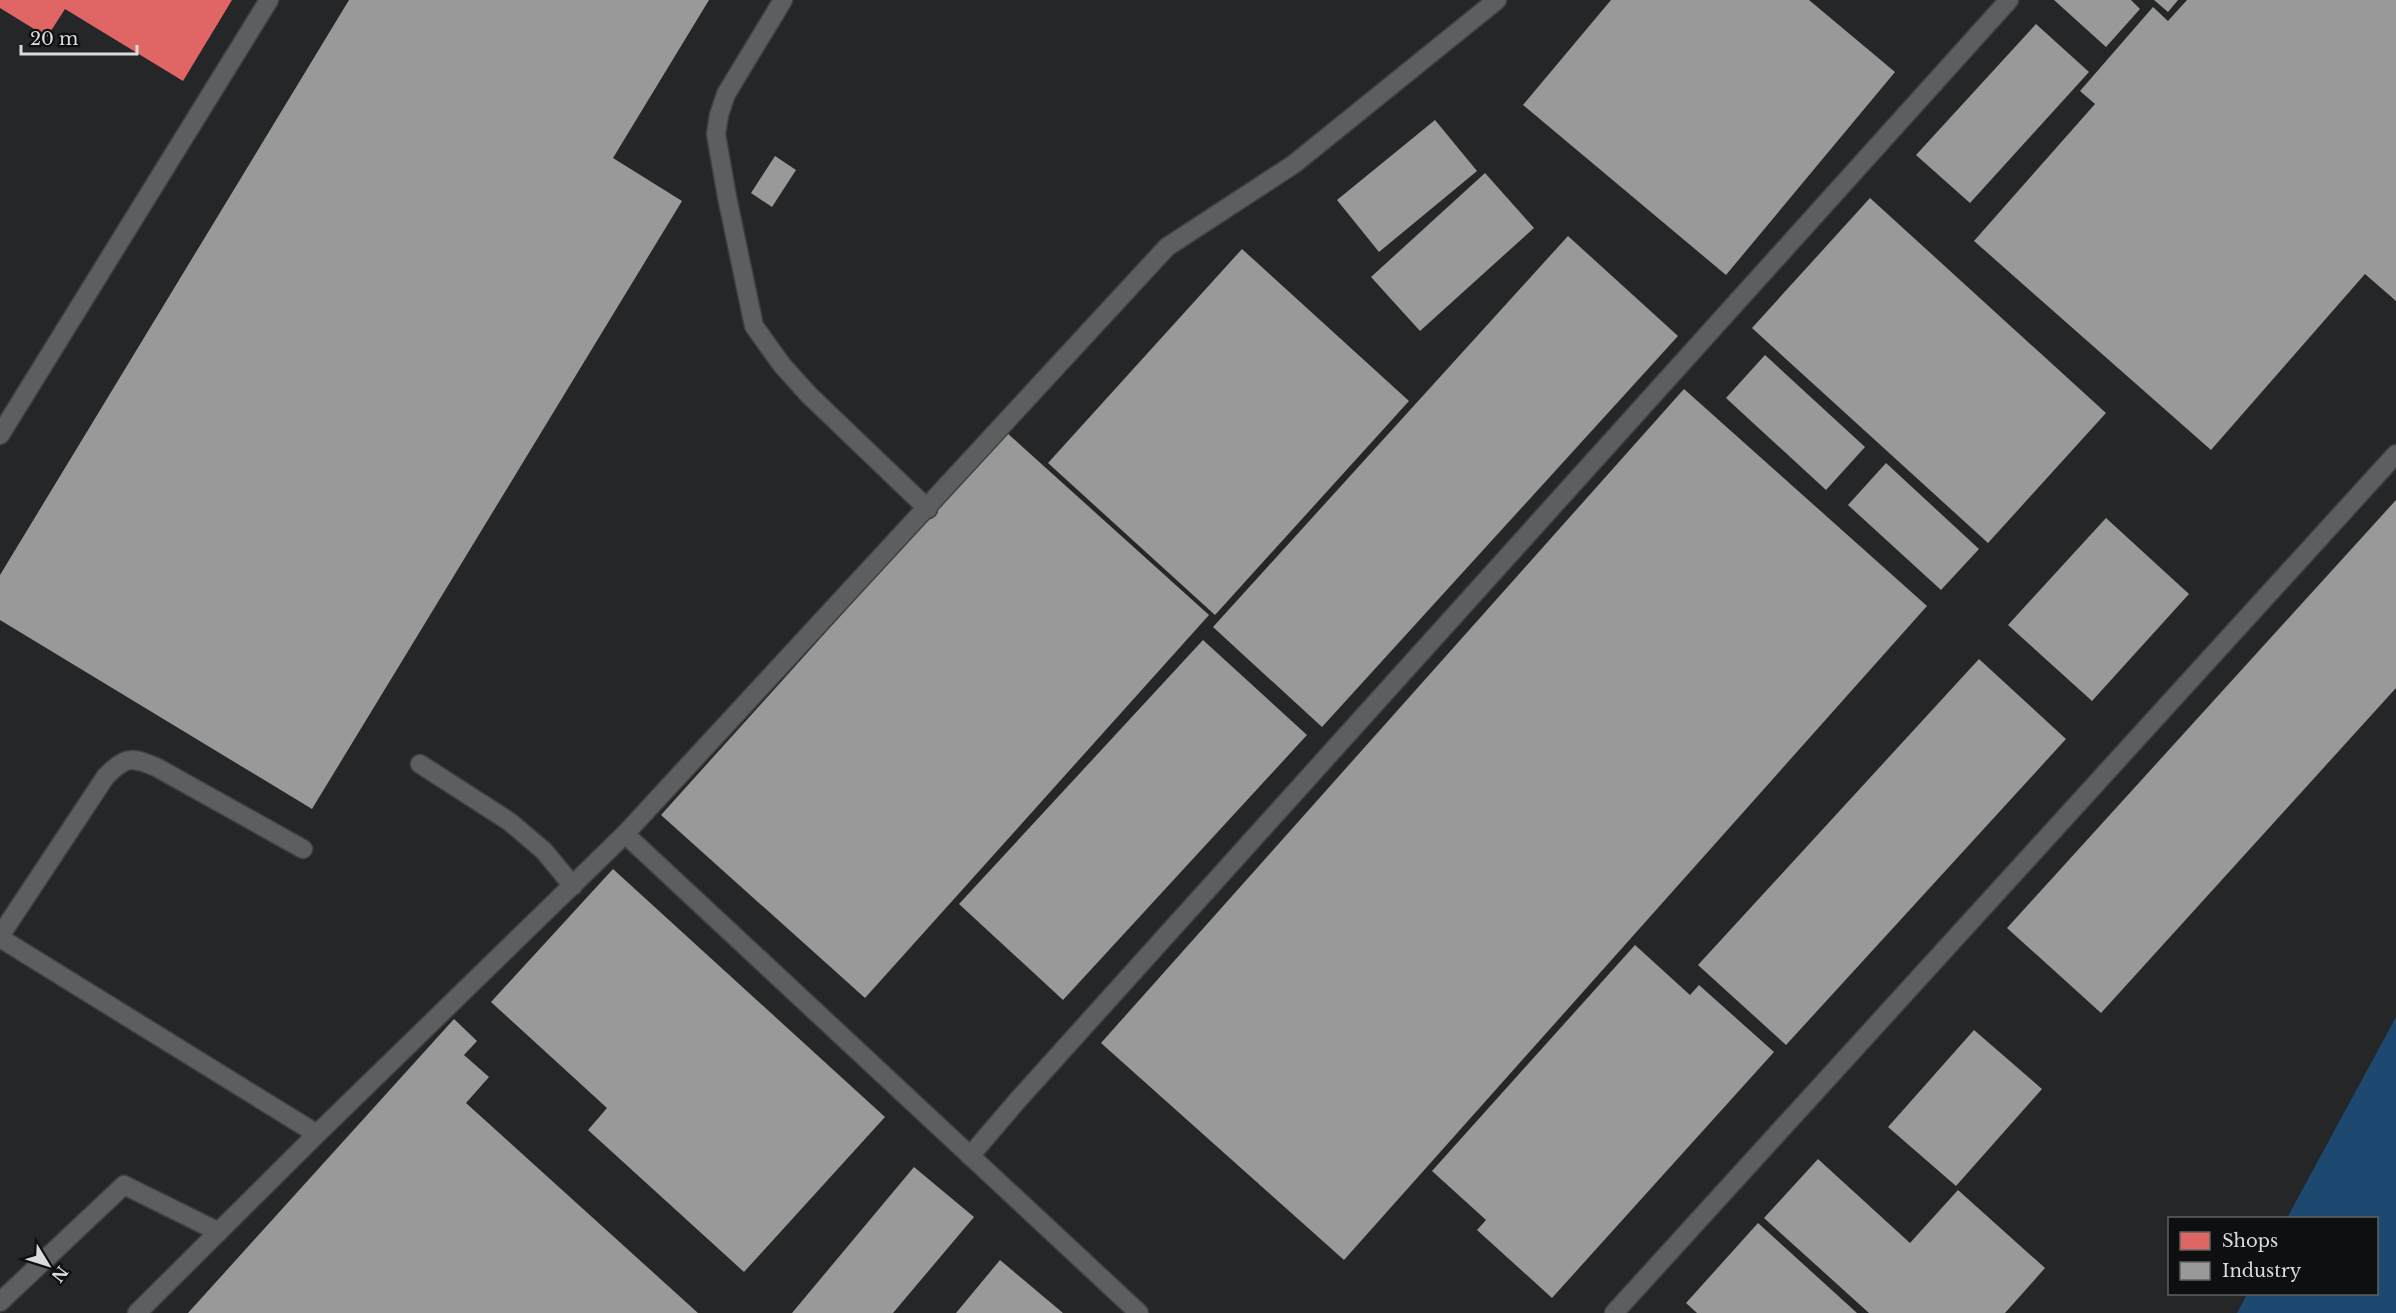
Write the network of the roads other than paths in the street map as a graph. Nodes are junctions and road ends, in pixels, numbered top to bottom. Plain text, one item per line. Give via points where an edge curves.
1 (269, 0) edge
2 (783, 0) edge
3 (1497, 0) edge
4 (2009, 0) edge
5 (0, 435) edge
6 (2396, 454) edge
7 (928, 509) junction
8 (420, 764) dead end
9 (625, 834) junction
10 (303, 849) dead end
11 (573, 886) junction
12 (0, 937) edge
13 (317, 1134) junction
14 (970, 1156) junction
15 (219, 1232) junction
16 (0, 1302) edge
17 (0, 1308) edge
18 (3, 1313) edge
19 (137, 1313) edge
20 (1139, 1313) edge
21 (1614, 1313) edge

1 - 5 lane
2 - 7 lane via 726,94 716,134 754,326 809,395
3 - 7 lane via 1294,164 1167,247
4 - 14 lane
6 - 21 lane
7 - 9 lane
8 - 11 lane via 510,822 544,851
9 - 11 lane
9 - 14 lane
10 - 12 lane via 156,767 137,759 123,760 106,776
11 - 13 lane
12 - 13 lane
13 - 15 lane
14 - 20 lane
15 - 16 lane via 124,1185
15 - 19 lane
17 - 18 lane

